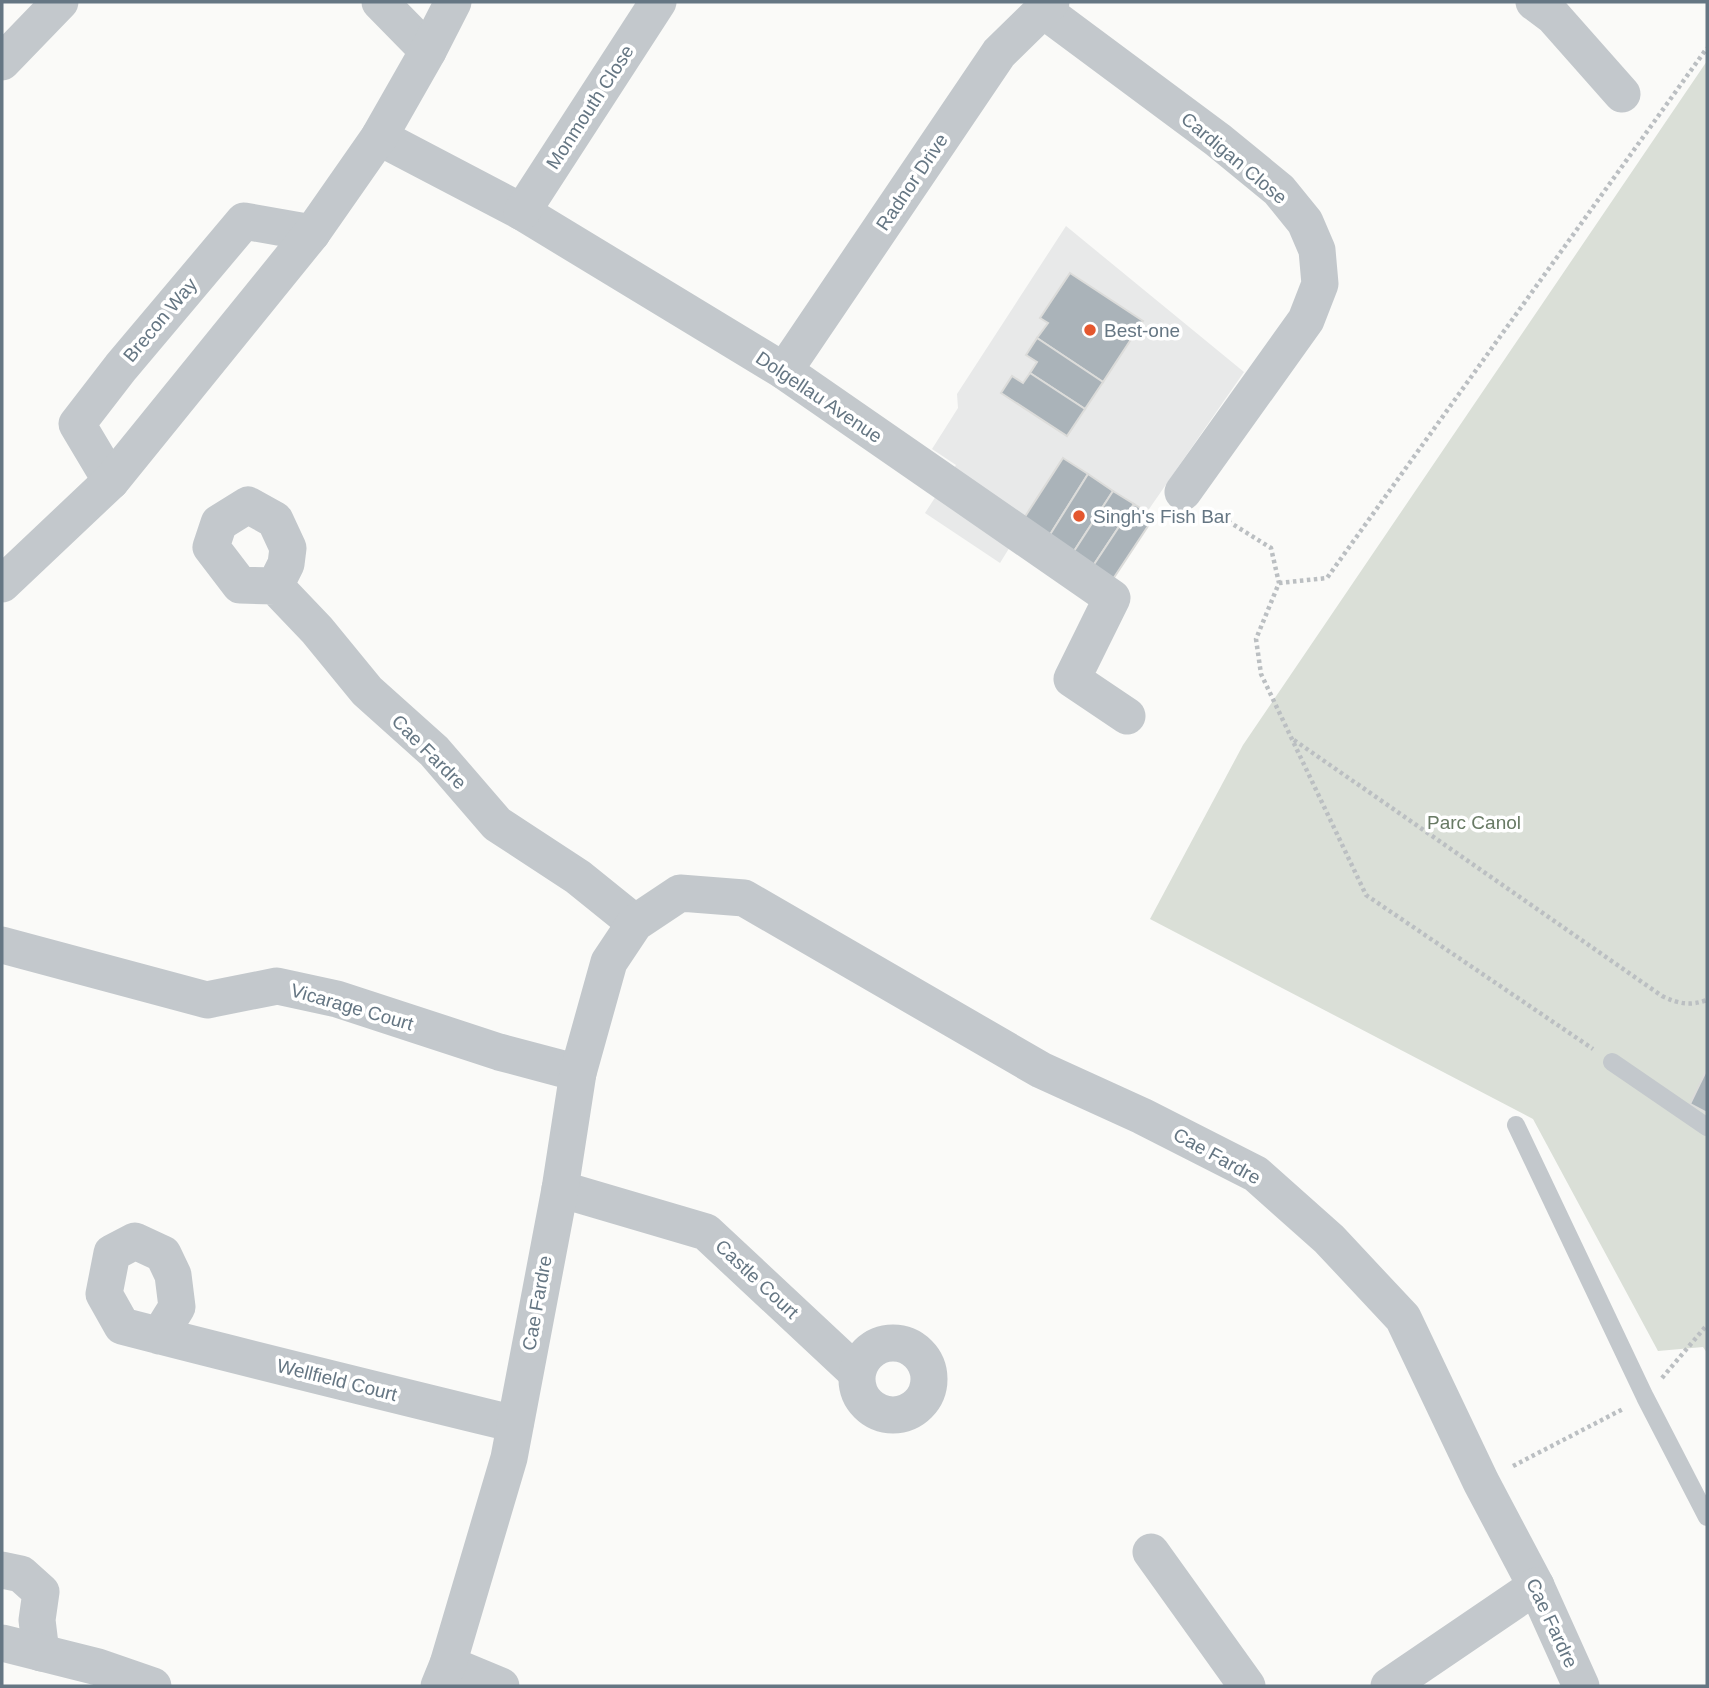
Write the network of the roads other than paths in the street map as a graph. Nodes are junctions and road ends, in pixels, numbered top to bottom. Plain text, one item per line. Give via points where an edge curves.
1 (60, 2) edge
2 (380, 2) edge
3 (453, 2) edge
4 (658, 2) edge
5 (1534, 2) edge
6 (1047, 6) edge
7 (428, 51) junction
8 (2, 62) edge
9 (1622, 94) dead end
10 (379, 137) junction
11 (522, 212) junction
12 (312, 233) junction
13 (785, 372) junction
14 (111, 481) junction
15 (1183, 492) road end
16 (3, 581) edge
17 (275, 586) dead end
18 (1127, 716) dead end
19 (635, 923) junction
20 (2, 945) edge
21 (1612, 1062) road end
22 (578, 1073) junction
23 (1516, 1125) dead end
24 (1707, 1127) edge
25 (560, 1189) junction
26 (159, 1336) dead end
27 (858, 1373) dead end
28 (515, 1424) junction
29 (1707, 1517) edge
30 (1151, 1552) dead end
31 (2, 1570) edge
32 (1536, 1586) junction
33 (2, 1643) edge
34 (41, 1653) junction
35 (444, 1675) edge
36 (153, 1686) edge
37 (500, 1686) edge
38 (1247, 1686) edge
39 (1389, 1686) edge
40 (1581, 1686) edge

1 - 8 street
2 - 7 street
3 - 7 street
4 - 11 street, Monmouth Close
5 - 9 street via 1553,16
6 - 13 street, Radnor Drive via 999,53
6 - 15 street, Cardigan Close via 1279,190 1305,222 1317,250 1320,284 1306,320
7 - 10 street
10 - 11 street, Dolgellau Avenue
10 - 12 street
11 - 13 street, Dolgellau Avenue
12 - 14 street
12 - 14 street, Brecon Way via 244,221 121,368 77,424
13 - 18 street, Dolgellau Avenue via 1112,598 1072,679
14 - 16 street
17 - 19 street, Cae Fardre via 367,691 434,751 497,824 578,877
19 - 22 street, Cae Fardre via 609,962
19 - 32 street, Cae Fardre via 680,893 744,898 1041,1070 1256,1174 1329,1239 1403,1318
20 - 22 street, Vicarage Court via 207,1000 277,986 337,999
21 - 24 lane
22 - 25 street, Cae Fardre
23 - 29 lane
25 - 27 street, Castle Court via 706,1232
25 - 28 street, Cae Fardre
26 - 28 street, Wellfield Court
28 - 35 street, Cae Fardre
30 - 38 street
31 - 34 street via 21,1574 41,1592 37,1620
32 - 39 street
32 - 40 street, Cae Fardre
33 - 34 street
34 - 36 street
35 - 37 street

